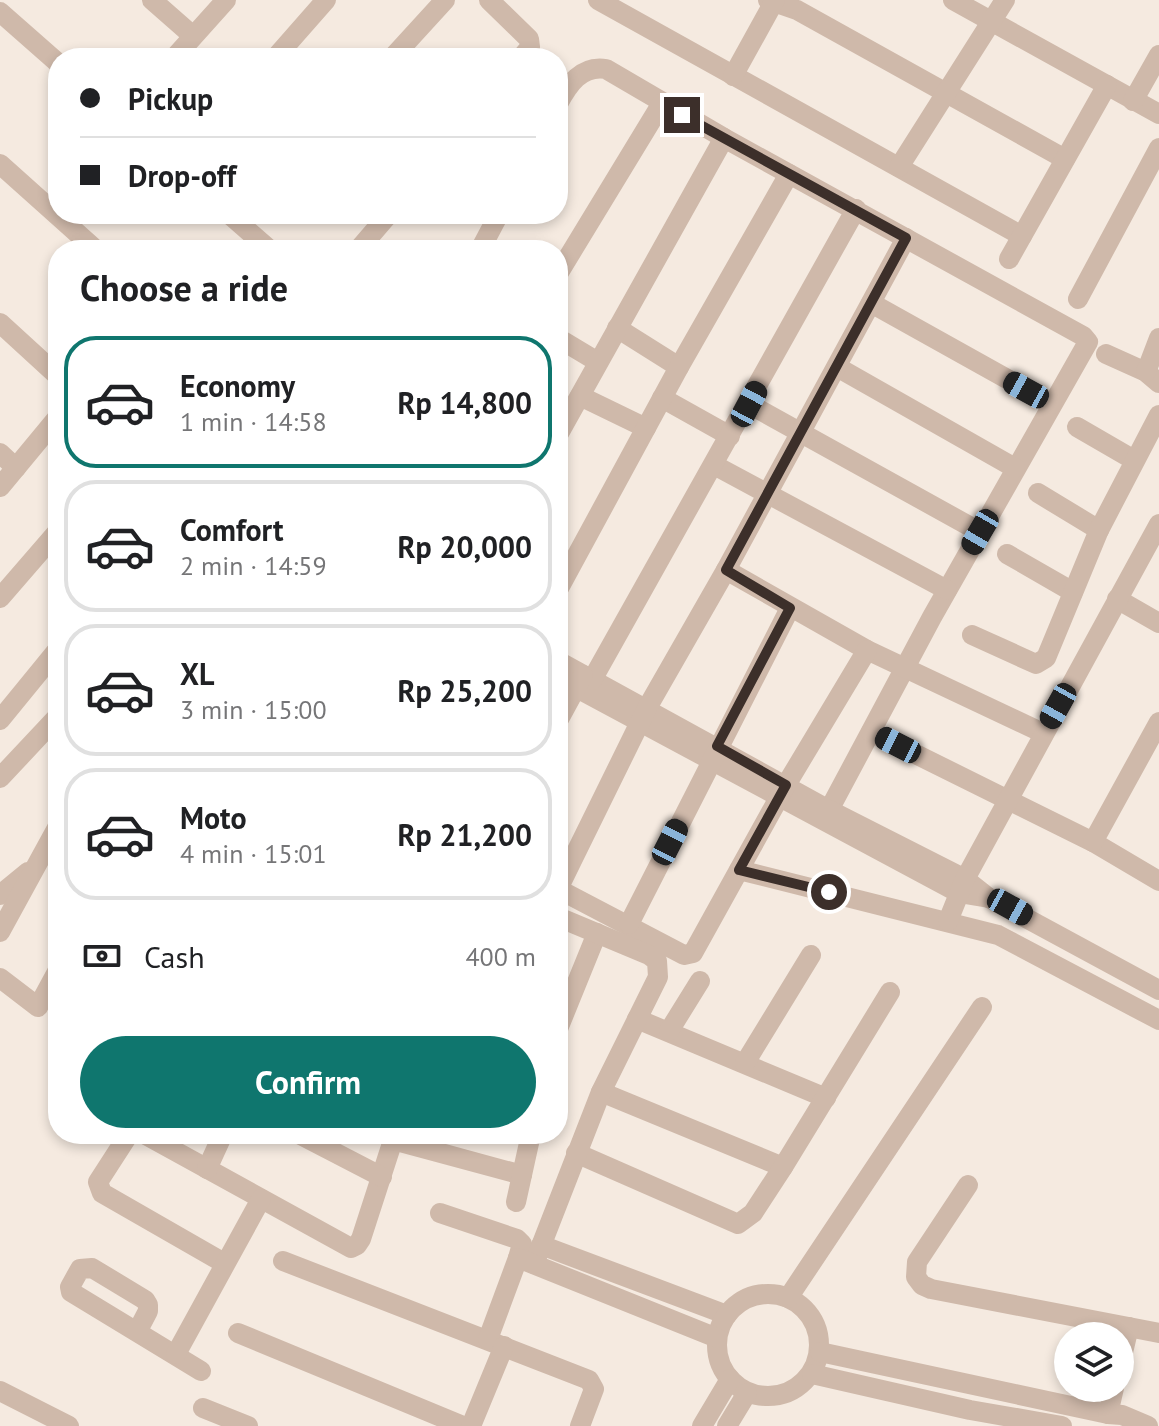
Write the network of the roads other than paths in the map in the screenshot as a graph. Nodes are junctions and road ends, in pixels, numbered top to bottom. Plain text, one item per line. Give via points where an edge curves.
1 (152, 0) edge
2 (226, 0) edge
3 (326, 0) edge
4 (445, 0) edge
5 (489, 0) edge
6 (598, 0) edge
7 (953, 0) edge
8 (1005, 0) edge
9 (772, 1) edge
10 (0, 12) edge
11 (991, 22) junction
12 (193, 36) junction
13 (183, 48) edge
14 (284, 48) edge
15 (401, 48) edge
16 (529, 48) edge
17 (48, 54) edge
18 (1159, 55) edge
19 (733, 76) junction
20 (1107, 85) junction
21 (568, 86) edge
22 (948, 93) junction
23 (1133, 101) junction
24 (662, 103) junction
25 (1159, 114) edge
26 (724, 138) junction
27 (1159, 148) edge
28 (1065, 159) junction
29 (0, 164) edge
30 (899, 167) junction
31 (789, 174) junction
32 (48, 207) edge
33 (856, 209) junction
34 (67, 224) edge
35 (246, 224) edge
36 (380, 224) edge
37 (1022, 236) junction
38 (906, 238) junction
39 (85, 240) edge
40 (261, 240) edge
41 (367, 240) edge
42 (568, 258) edge
43 (1009, 259) dead end
44 (1078, 299) dead end
45 (871, 303) junction
46 (0, 323) edge
47 (617, 328) junction
48 (1159, 338) edge
49 (568, 344) edge
50 (1106, 354) dead end
51 (598, 362) junction
52 (48, 367) edge
53 (679, 367) junction
54 (837, 367) junction
55 (1153, 378) edge
56 (580, 396) junction
57 (662, 398) junction
58 (749, 404) junction
59 (1052, 404) junction
60 (1159, 415) edge
61 (568, 417) edge
62 (1077, 427) dead end
63 (646, 428) junction
64 (48, 429) edge
65 (800, 432) junction
66 (730, 436) junction
67 (0, 453) edge
68 (1134, 460) junction
69 (714, 465) junction
70 (16, 468) junction
71 (1015, 468) junction
72 (0, 487) edge
73 (1038, 493) dead end
74 (766, 495) junction
75 (1159, 524) edge
76 (1099, 530) junction
77 (980, 532) junction
78 (48, 543) edge
79 (1007, 554) dead end
80 (726, 570) junction
81 (568, 572) edge
82 (947, 590) junction
83 (1073, 592) junction
84 (0, 598) edge
85 (1117, 599) junction
86 (790, 608) junction
87 (1159, 623) edge
88 (972, 635) dead end
89 (867, 650) junction
90 (48, 661) edge
91 (904, 668) junction
92 (568, 669) edge
93 (568, 679) edge
94 (584, 681) junction
95 (568, 706) edge
96 (644, 714) junction
97 (0, 720) edge
98 (1159, 722) edge
99 (48, 727) edge
100 (871, 732) junction
101 (1043, 733) junction
102 (714, 753) junction
103 (0, 778) edge
104 (783, 792) junction
105 (1007, 799) junction
106 (829, 810) junction
107 (1093, 842) junction
108 (48, 845) edge
109 (37, 865) junction
110 (568, 869) edge
111 (739, 870) junction
112 (1159, 881) edge
113 (962, 886) junction
114 (568, 894) edge
115 (0, 895) edge
116 (1010, 907) junction
117 (568, 921) edge
118 (948, 921) junction
119 (629, 924) junction
120 (0, 932) edge
121 (597, 933) junction
122 (998, 935) junction
123 (811, 955) dead end
124 (700, 981) dead end
125 (3, 986) edge
126 (48, 988) edge
127 (1159, 990) edge
128 (890, 992) dead end
129 (568, 1004) edge
130 (982, 1007) dead end
131 (637, 1019) junction
132 (1159, 1020) edge
133 (669, 1031) junction
134 (745, 1063) junction
135 (601, 1092) junction
136 (826, 1098) junction
137 (123, 1144) edge
138 (162, 1144) edge
139 (218, 1144) edge
140 (318, 1144) edge
141 (392, 1144) edge
142 (418, 1144) edge
143 (529, 1144) edge
144 (576, 1153) junction
145 (783, 1167) junction
146 (207, 1169) junction
147 (522, 1175) junction
148 (382, 1177) junction
149 (968, 1185) dead end
150 (261, 1199) junction
151 (516, 1202) dead end
152 (440, 1213) dead end
153 (531, 1256) junction
154 (283, 1261) dead end
155 (224, 1263) junction
156 (788, 1298) junction
157 (727, 1315) junction
158 (1103, 1322) edge
159 (1134, 1328) edge
160 (137, 1332) dead end
161 (238, 1333) dead end
162 (1159, 1333) edge
163 (717, 1338) junction
164 (496, 1342) junction
165 (820, 1352) junction
166 (176, 1354) junction
167 (201, 1371) dead end
168 (812, 1374) junction
169 (730, 1379) junction
170 (974, 1387) junction
171 (0, 1391) edge
172 (747, 1393) junction
173 (1111, 1402) edge
174 (203, 1408) dead end
175 (1108, 1414) junction
176 (968, 1418) edge
177 (69, 1426) edge
178 (248, 1426) edge
179 (463, 1426) edge
180 (471, 1426) edge
181 (580, 1426) edge
182 (702, 1426) edge
183 (727, 1426) edge
184 (1062, 1426) edge
185 (1148, 1426) edge

1 - 12 street
2 - 12 street
3 - 14 street
4 - 15 street
5 - 16 street via 529,39
6 - 19 street
7 - 11 street
8 - 11 street
9 - 19 street
9 - 22 street
10 - 17 street
11 - 20 street
11 - 22 street
12 - 13 street
18 - 23 street
19 - 30 street
20 - 23 street
20 - 28 street
21 - 24 street via 595,67 606,69
22 - 28 street
22 - 30 street
23 - 25 street
24 - 26 street
24 - 42 street
26 - 31 street
26 - 47 street
27 - 44 street
28 - 37 street
29 - 32 street
30 - 37 street
31 - 33 street
31 - 53 street
33 - 38 street
33 - 58 street
34 - 39 street
35 - 40 street
36 - 41 street
37 - 43 street
38 - 45 street
38 - 59 street via 1086,338 1088,345
45 - 54 street
45 - 59 street
46 - 52 street
47 - 51 street
47 - 53 street
48 - 55 street
49 - 51 street
50 - 55 street
51 - 56 street
53 - 57 street
54 - 65 street
54 - 71 street
56 - 61 street
56 - 63 street
57 - 63 street
57 - 66 street
58 - 65 street
58 - 66 street
59 - 71 street
60 - 68 street
62 - 68 street
63 - 81 street
64 - 70 street
65 - 74 street
65 - 77 street
66 - 69 street
67 - 70 street
68 - 76 street
69 - 74 street
69 - 94 street
70 - 72 street
71 - 77 street
73 - 76 street
74 - 80 street
74 - 82 street
75 - 85 street
76 - 83 street
77 - 82 street
78 - 84 street
79 - 83 street
80 - 86 street
80 - 96 street
82 - 91 street
83 - 88 street via 1042,663
85 - 87 street
85 - 101 street
86 - 89 street
86 - 102 street
89 - 91 street
89 - 104 street
90 - 97 street
91 - 100 street
91 - 101 street
92 - 94 street
93 - 94 street
94 - 95 street
94 - 96 street
96 - 102 street
96 - 110 street
98 - 107 street
99 - 103 street
100 - 105 street
100 - 106 street
101 - 105 street
102 - 104 street
102 - 119 street
104 - 106 street
104 - 111 street
104 - 113 street
105 - 107 street
105 - 113 street
106 - 113 street
107 - 112 street
108 - 109 street
109 - 115 street
109 - 120 street
111 - 118 street
111 - 119 street via 693,953 684,955
113 - 116 street
113 - 118 street
114 - 119 street
116 - 122 street
116 - 127 street
117 - 121 street
118 - 122 street
121 - 129 street
121 - 131 street via 657,961 658,977
122 - 132 street
123 - 134 street
124 - 133 street
125 - 126 street via 38,1007
128 - 136 street
130 - 156 street
131 - 133 street
131 - 135 street
133 - 134 street
134 - 136 street
135 - 144 street
135 - 145 street
136 - 145 street
137 - 155 street via 98,1182 102,1193
138 - 146 street
139 - 146 street
140 - 148 street
141 - 148 street
142 - 147 street
143 - 147 street
144 - 145 street via 738,1224 753,1213
144 - 153 street
146 - 150 street
147 - 151 street
148 - 150 street via 361,1239 351,1248
149 - 158 street via 917,1262 916,1277 922,1285
150 - 155 street
152 - 153 street via 520,1240
153 - 157 street
153 - 163 street
153 - 164 street
154 - 164 street
155 - 166 street
156 - 157 street via 754,1296
156 - 165 street via 807,1310 818,1330
157 - 163 street
159 - 162 street
160 - 166 street
161 - 179 street
163 - 169 street via 720,1363
164 - 180 street
164 - 181 street via 589,1380 594,1389
165 - 168 street
165 - 170 street
166 - 167 street
168 - 172 street via 796,1389 774,1397
168 - 176 street
169 - 172 street
169 - 182 street
170 - 175 street
170 - 176 street
171 - 177 street
172 - 183 street
173 - 175 street
174 - 178 street
175 - 185 street
176 - 184 street

